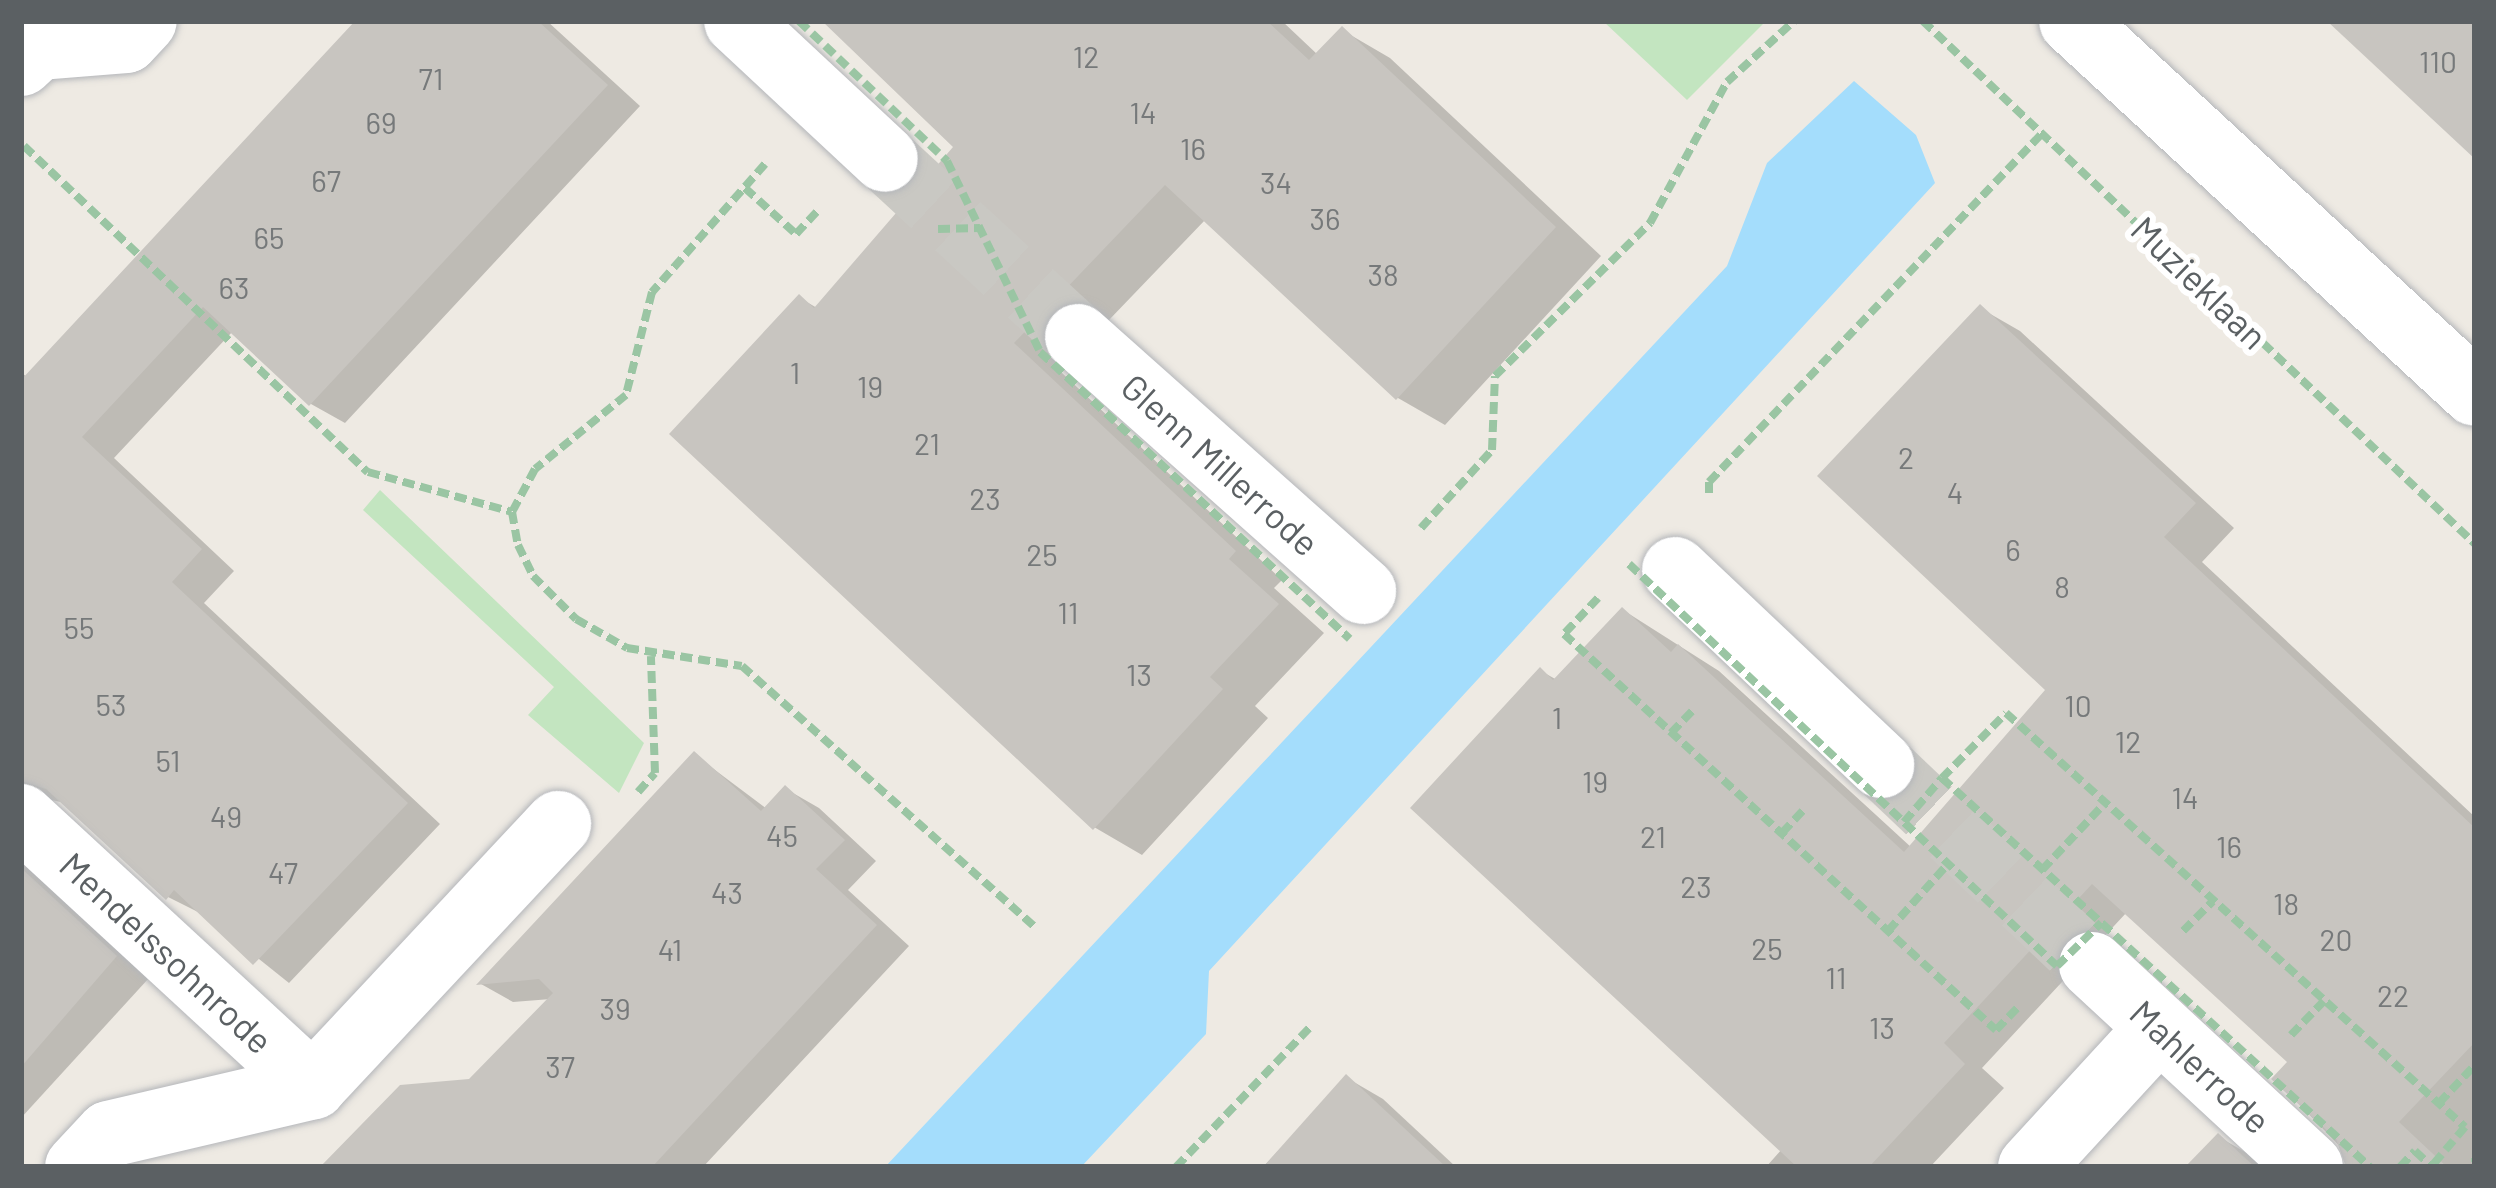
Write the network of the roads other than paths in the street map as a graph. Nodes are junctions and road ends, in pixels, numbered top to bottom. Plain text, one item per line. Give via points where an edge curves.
1 (144, 21) edge
2 (737, 21) edge
3 (2072, 21) edge
4 (21, 64) edge
5 (885, 159) tunnel mouth
6 (1078, 337) tunnel mouth
7 (2475, 393) edge
8 (1691, 586) road end
9 (1357, 615) road end
10 (1909, 788) tunnel mouth
11 (21, 818) edge
12 (558, 824) road end
13 (2074, 958) tunnel mouth
14 (2159, 1028) junction
15 (313, 1086) junction
16 (78, 1167) edge
17 (2030, 1167) edge
18 (2310, 1167) edge

1 - 4 street via 126,40 38,46
2 - 5 street
3 - 7 street
6 - 9 street, Glenn Millerrode
8 - 10 street
11 - 15 street, Mendelssohnrode
12 - 15 street
13 - 14 street, Mahlerrode
14 - 17 street
14 - 18 street, Mahlerrode
15 - 16 street, Mendelssohnrode via 109,1135

